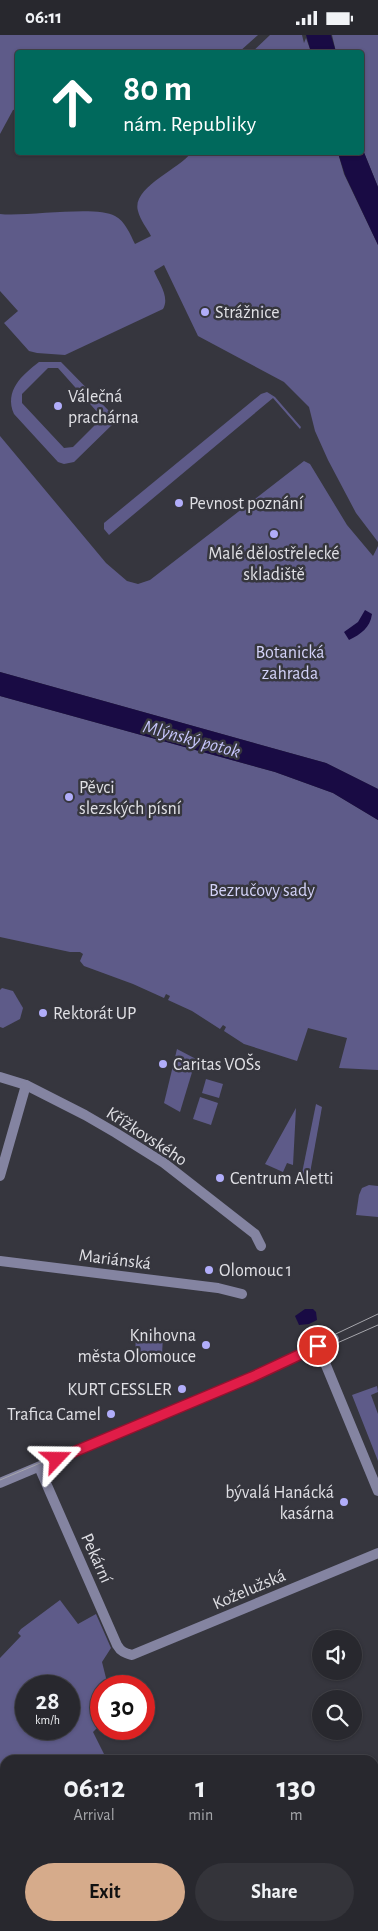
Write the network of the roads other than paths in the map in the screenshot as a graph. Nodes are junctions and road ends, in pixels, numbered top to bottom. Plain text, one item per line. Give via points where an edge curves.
1 (0, 1077) edge
2 (26, 1085) junction
3 (0, 1177) edge
4 (261, 1246) dead end
5 (0, 1261) edge
6 (242, 1294) dead end
7 (334, 1339) dead end
8 (318, 1346) junction
9 (39, 1467) junction
10 (0, 1483) edge
11 (378, 1491) edge
12 (378, 1553) edge
13 (132, 1655) joint

1 - 2 street, Křížkovského
2 - 3 street
2 - 4 street, Křížkovského via 85,1115 164,1163 255,1234
5 - 6 street, Mariánská
7 - 8 street
8 - 9 street
8 - 11 street
9 - 10 street
9 - 13 street, Pekární via 117,1645 124,1653
12 - 13 street, Koželužská

